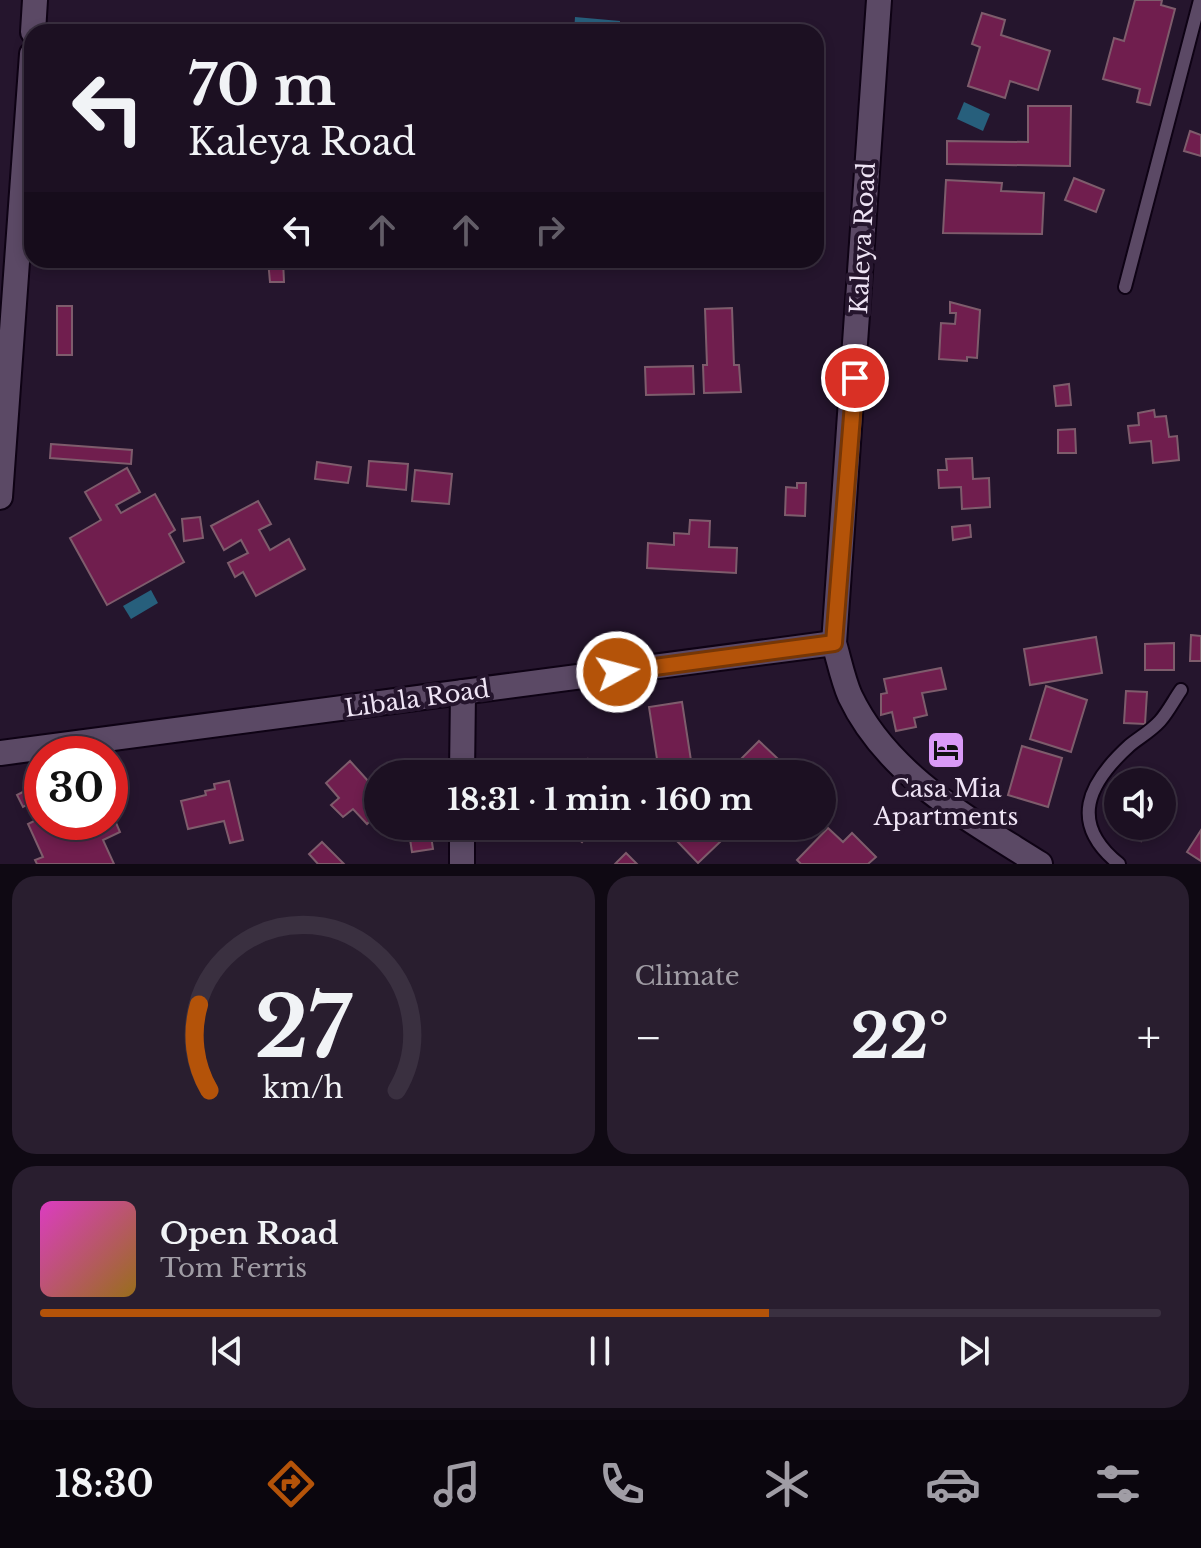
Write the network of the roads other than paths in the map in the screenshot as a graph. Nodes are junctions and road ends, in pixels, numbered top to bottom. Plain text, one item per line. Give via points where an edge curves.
1 (35, 0) edge
2 (879, 0) edge
3 (1200, 0) edge
4 (34, 24) edge
5 (24, 165) edge
6 (1125, 287) dead end
7 (0, 497) edge
8 (834, 643) junction
9 (1181, 690) dead end
10 (463, 692) junction
11 (0, 753) edge
12 (462, 760) edge
13 (462, 840) edge
14 (462, 864) edge
15 (1040, 864) edge
16 (1119, 864) edge

1 - 4 street
2 - 8 street, Kaleya Road
3 - 6 lane
5 - 7 street
8 - 10 street, Libala Road
8 - 15 street, Kaleya Road via 850,696 880,744 939,798
9 - 16 lane via 1160,722 1099,777 1089,801 1089,825 1098,846
10 - 11 street, Libala Road
10 - 12 street
13 - 14 street

